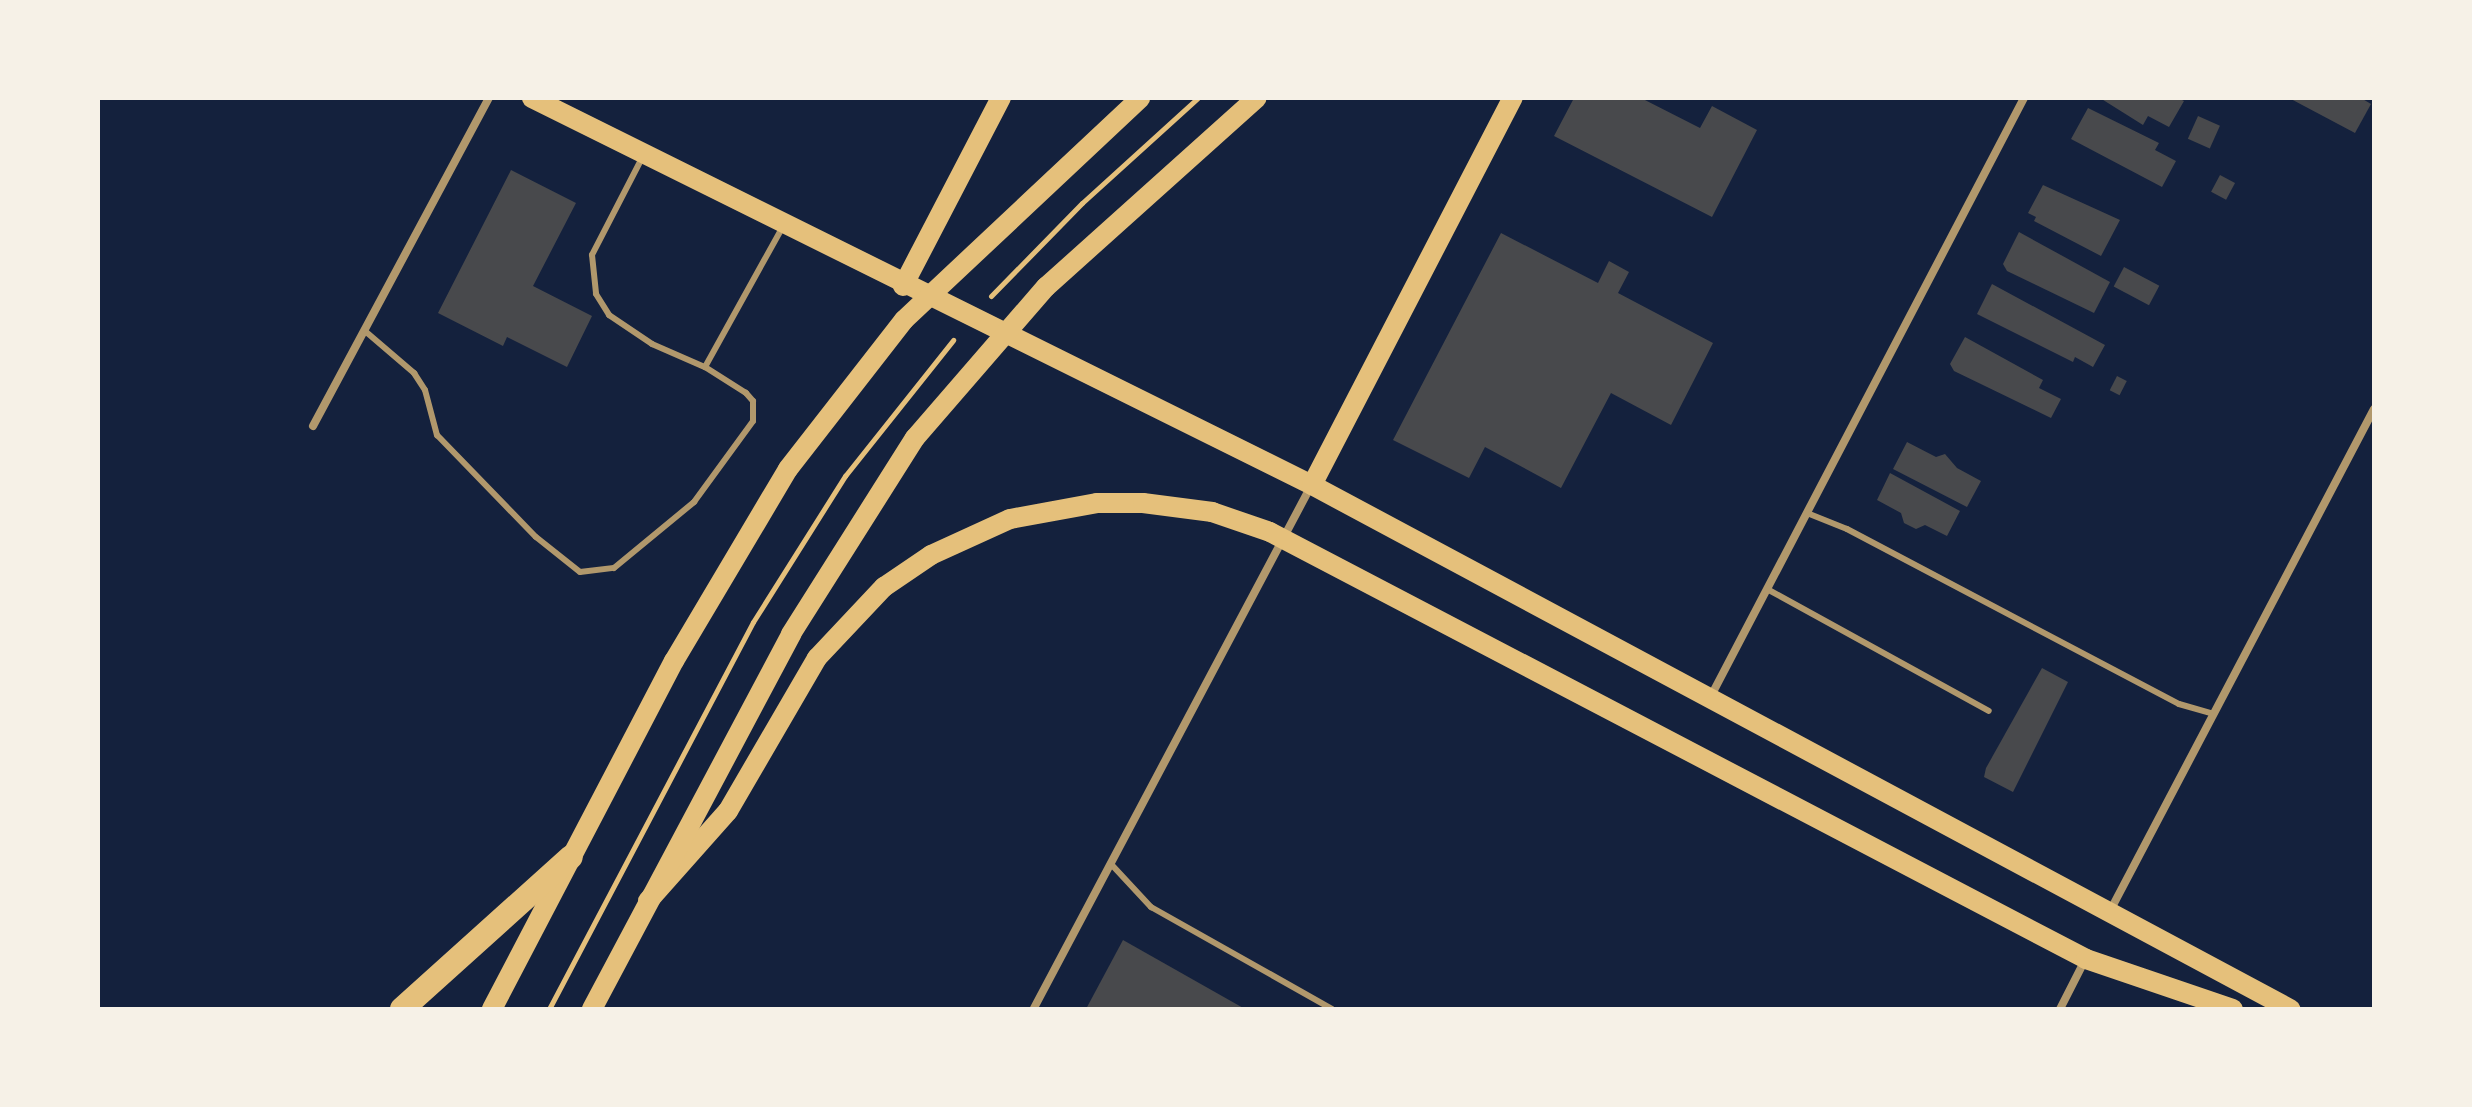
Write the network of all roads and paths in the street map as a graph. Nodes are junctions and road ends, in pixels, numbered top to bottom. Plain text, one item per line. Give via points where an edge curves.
1 (489, 98) edge
2 (532, 98) edge
3 (1001, 98) edge
4 (1198, 98) edge
5 (1257, 98) edge
6 (1513, 98) edge
7 (2024, 98) edge
8 (1137, 101) edge
9 (1157, 135) dead end
10 (644, 155) junction
11 (783, 225) junction
12 (903, 286) junction
13 (365, 331) junction
14 (705, 367) junction
15 (2374, 409) edge
16 (313, 426) dead end
17 (1312, 485) junction
18 (1807, 513) junction
19 (1767, 589) junction
20 (1711, 697) junction
21 (1989, 711) dead end
22 (2213, 714) junction
23 (571, 857) junction
24 (1111, 864) junction
25 (648, 901) junction
26 (2110, 912) junction
27 (2086, 959) junction
28 (1034, 1008) edge
29 (402, 1009) edge
30 (492, 1009) edge
31 (592, 1009) edge
32 (1332, 1009) edge
33 (2060, 1009) edge
34 (2233, 1009) edge
35 (2290, 1009) edge

1 - 13 street
2 - 10 main road
3 - 12 main road
4 - 9 path
5 - 25 main road via 1046,287 915,438 791,634
6 - 17 main road
7 - 18 street
8 - 23 main road via 904,320 796,458 674,661
10 - 11 main road
10 - 14 lane via 592,255 596,294 609,315 641,337
11 - 12 main road
11 - 14 lane
12 - 17 main road
13 - 14 lane via 414,373 425,390 437,435 536,537 580,572 614,568 694,502 753,421 753,401 746,393
13 - 16 street
15 - 22 street
17 - 20 main road
17 - 24 street
18 - 19 street
18 - 22 lane via 1847,529 2179,704
19 - 20 street
19 - 21 lane
20 - 26 main road
22 - 26 street
23 - 29 highway
23 - 30 main road
24 - 28 street
24 - 32 lane via 1151,907
25 - 27 main road via 728,811 801,683 848,620 884,587 976,531 1038,511 1097,503 1181,506 1270,532
25 - 31 main road
26 - 35 main road
27 - 33 street
27 - 34 main road

